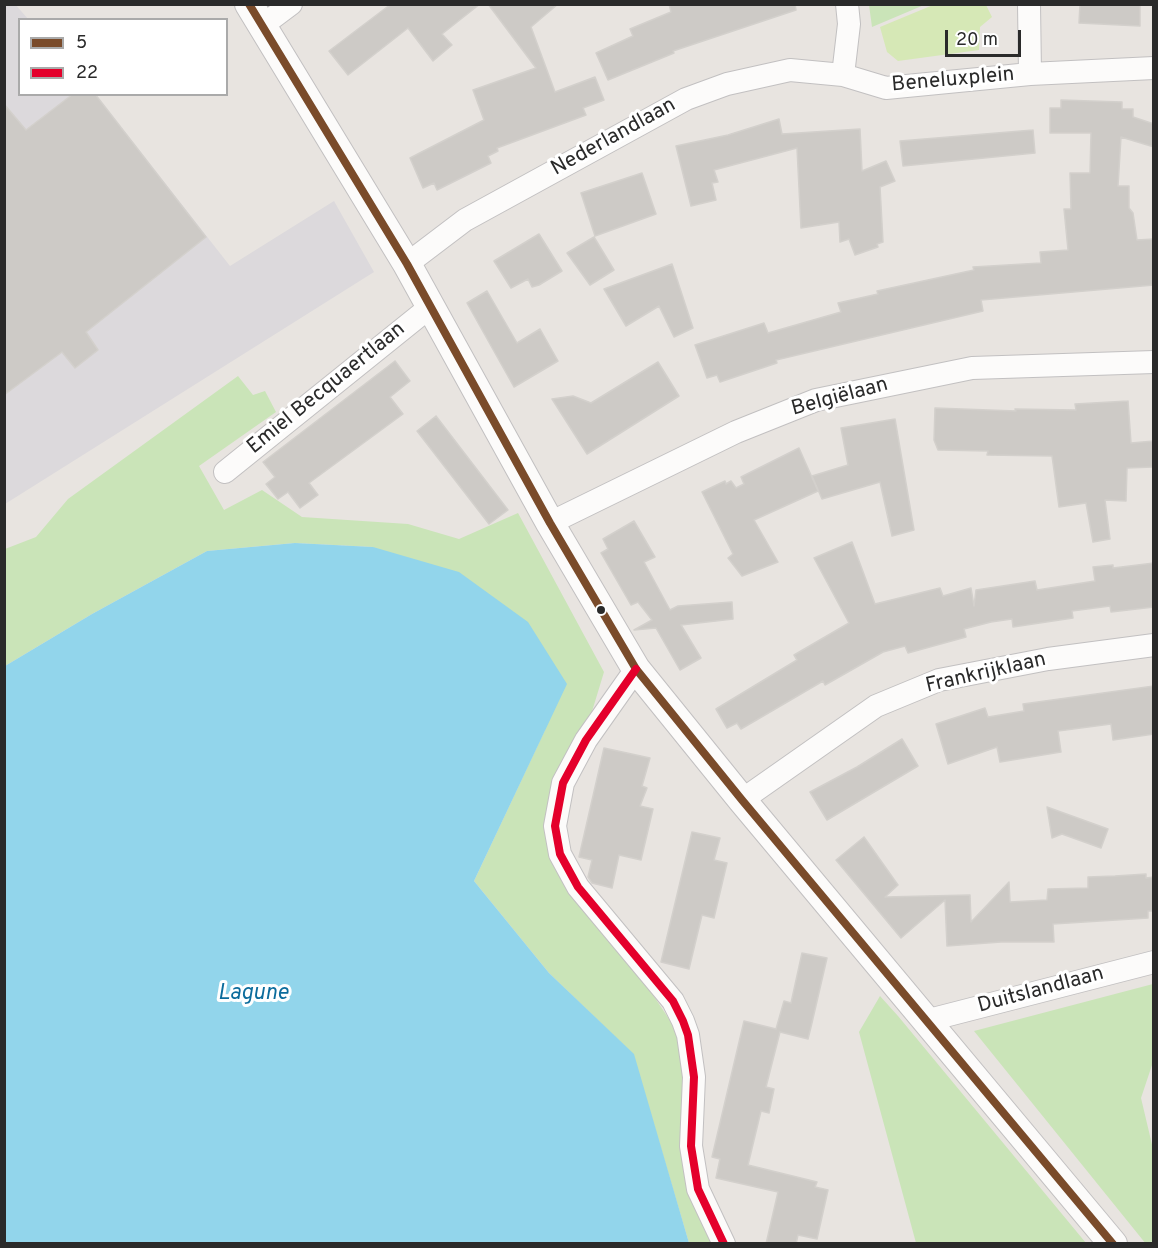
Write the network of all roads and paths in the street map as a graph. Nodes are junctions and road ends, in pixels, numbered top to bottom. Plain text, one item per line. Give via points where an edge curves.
1 (291, 4) edge
2 (848, 4) edge
3 (1029, 4) edge
4 (256, 15) edge
5 (1154, 68) edge
6 (1030, 74) junction
7 (843, 75) junction
8 (407, 264) junction
9 (429, 307) junction
10 (1154, 362) edge
11 (225, 472) dead end
12 (550, 523) junction
13 (1154, 645) edge
14 (636, 669) junction
15 (742, 800) junction
16 (1154, 962) edge
17 (928, 1020) junction
18 (724, 1244) edge
19 (1113, 1244) edge

1 - 4 street
2 - 7 street
3 - 6 street, Beneluxplein
4 - 8 street, Emiel Becquaertlaan
5 - 6 street
6 - 7 street, Beneluxplein via 886,88
7 - 8 street, Nederlandlaan via 790,70 726,84 686,99 465,220
8 - 9 street, Emiel Becquaertlaan
9 - 11 street, Emiel Becquaertlaan
9 - 12 street, Emiel Becquaertlaan
10 - 12 street, Belgiëlaan via 972,368 816,400 736,432
12 - 14 street, Emiel Becquaertlaan
13 - 15 street, Frankrijklaan via 1048,659 939,680 876,706
14 - 15 street, Emiel Becquaertlaan
14 - 18 street via 586,740 564,783 555,826 560,854 578,887 673,1001 683,1021 694,1077 691,1146 698,1189
15 - 17 street, Emiel Becquaertlaan
16 - 17 street, Duitslandlaan
17 - 19 street, Emiel Becquaertlaan

